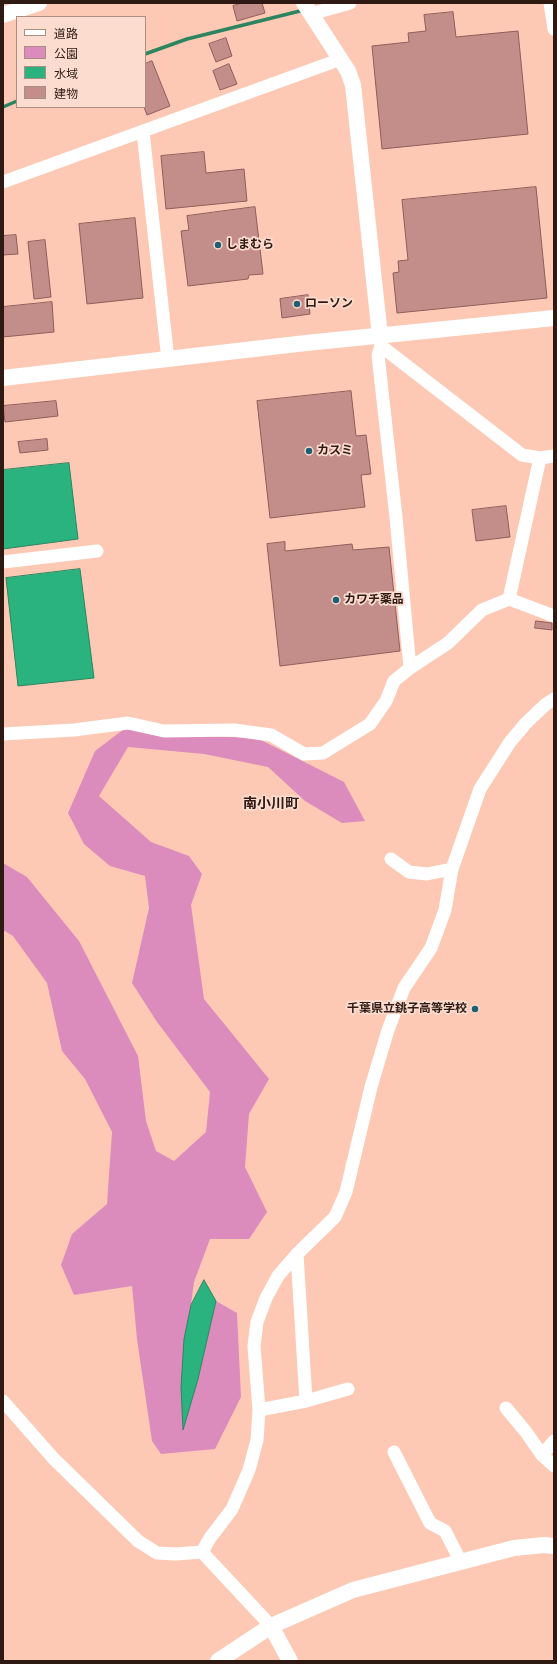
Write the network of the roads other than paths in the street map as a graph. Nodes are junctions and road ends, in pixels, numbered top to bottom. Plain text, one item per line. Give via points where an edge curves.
1 (39, 3) edge
2 (350, 3) edge
3 (550, 3) edge
4 (308, 8) edge
5 (3, 15) edge
6 (554, 29) edge
7 (341, 59) junction
8 (143, 132) junction
9 (3, 182) edge
10 (554, 318) edge
11 (380, 341) junction
12 (168, 360) junction
13 (3, 378) edge
14 (554, 456) edge
15 (540, 458) junction
16 (97, 551) dead end
17 (3, 562) edge
18 (508, 599) junction
19 (554, 616) edge
20 (410, 668) junction
21 (554, 699) edge
22 (3, 734) edge
23 (391, 859) dead end
24 (452, 869) junction
25 (297, 1254) junction
26 (348, 1389) dead end
27 (3, 1401) edge
28 (306, 1401) junction
29 (506, 1408) dead end
30 (259, 1410) junction
31 (554, 1441) edge
32 (394, 1452) dead end
33 (542, 1455) junction
34 (554, 1466) edge
35 (554, 1546) edge
36 (202, 1552) junction
37 (461, 1562) junction
38 (271, 1626) junction
39 (218, 1661) edge
40 (290, 1661) edge

1 - 5 street
2 - 4 street
3 - 6 street
4 - 7 street
7 - 8 street
7 - 11 street via 353,85
8 - 9 street
8 - 12 street
10 - 11 street
11 - 12 street via 306,343
11 - 15 street via 522,455
11 - 20 street via 378,354
12 - 13 street
14 - 15 street
15 - 18 street
16 - 17 street
18 - 19 street
18 - 20 street via 482,610 448,643
20 - 22 street via 394,680 386,700 370,724 323,753 304,754 271,735 234,730 164,731 128,723 74,730
21 - 24 street via 526,723 493,767 480,790
23 - 24 street via 409,872 427,874
24 - 25 street via 445,910 431,948 404,988 388,1030 371,1087 346,1192 335,1217
25 - 28 street
25 - 30 street via 278,1276 257,1322 254,1346
26 - 28 street
27 - 36 street via 53,1458 138,1541 157,1553
28 - 30 street
29 - 33 street
30 - 36 street via 257,1440 249,1470 232,1509
31 - 33 street
32 - 37 street via 430,1523 445,1531
33 - 34 street
35 - 37 street via 514,1548
36 - 38 street
37 - 38 street via 353,1590
38 - 39 street
38 - 40 street

